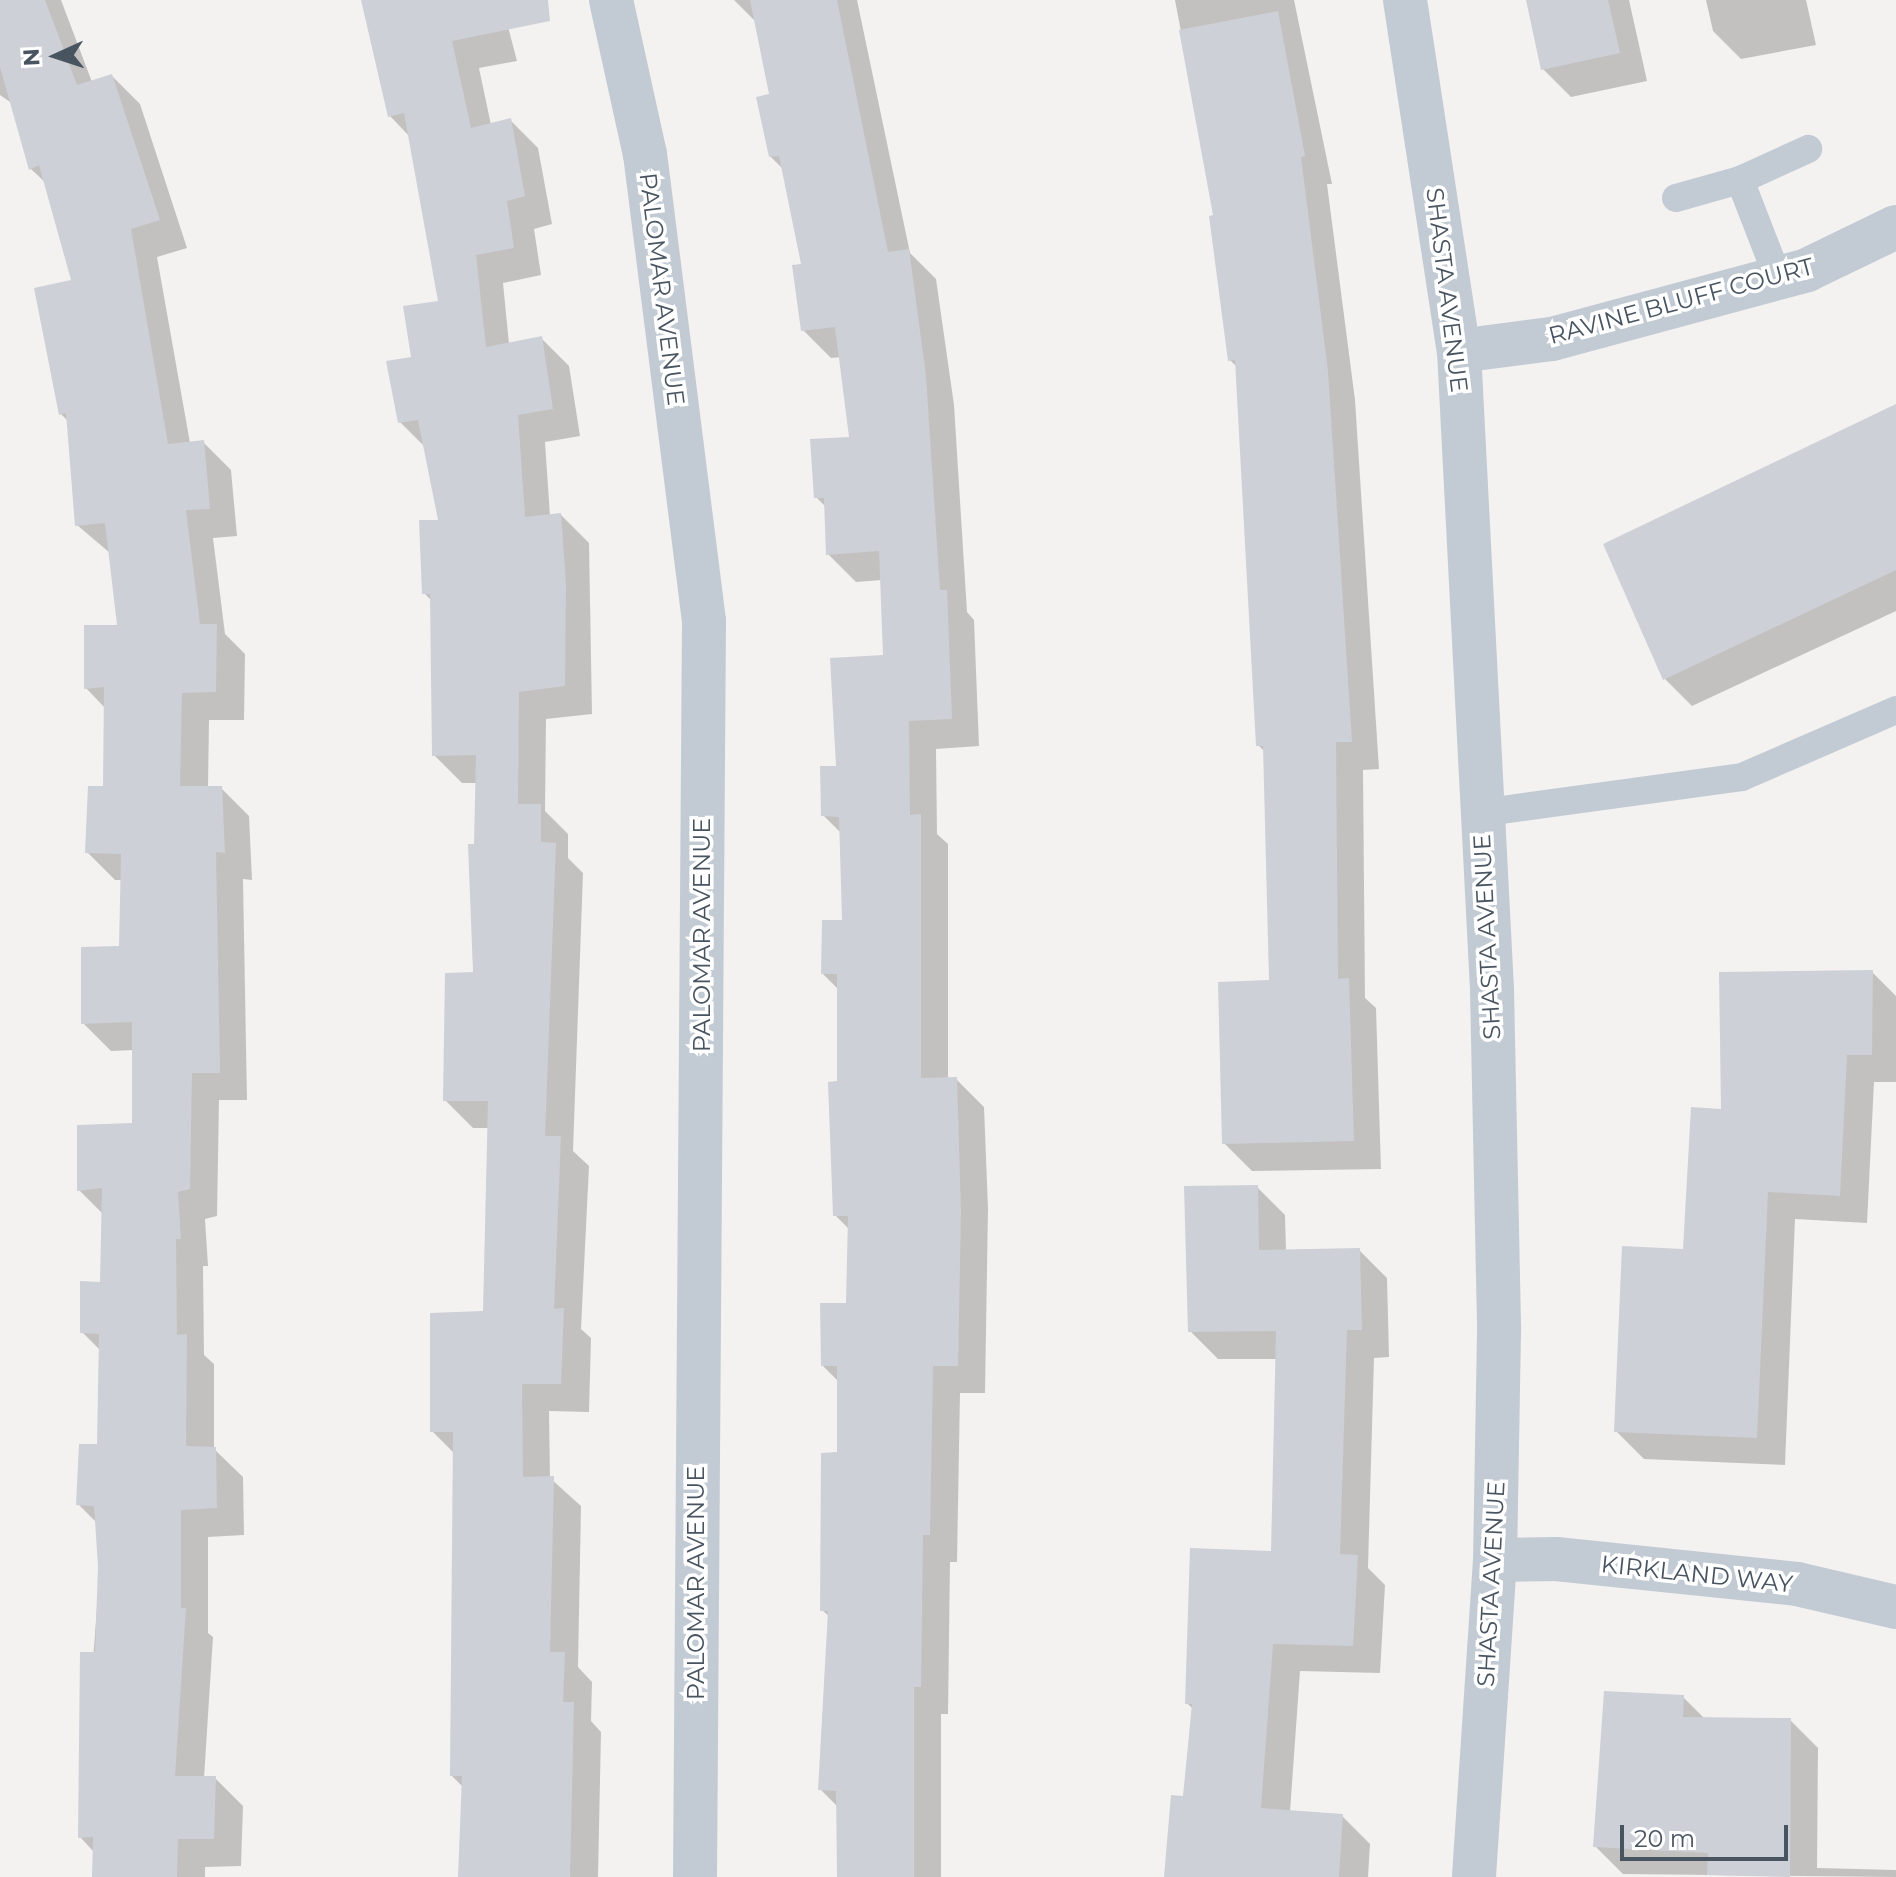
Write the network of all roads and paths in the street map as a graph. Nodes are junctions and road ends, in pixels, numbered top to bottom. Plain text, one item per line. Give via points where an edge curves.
1 (611, 0) edge
2 (1405, 0) edge
3 (1808, 149) dead end
4 (1740, 180) junction
5 (1676, 198) dead end
6 (1896, 227) edge
7 (1778, 278) junction
8 (1459, 351) junction
9 (1896, 710) edge
10 (1480, 813) junction
11 (1495, 1560) junction
12 (1896, 1607) edge
13 (695, 1877) edge
14 (1474, 1877) edge

1 - 13 street, PALOMAR AVENUE via 645,154 704,621
2 - 8 street, SHASTA AVENUE
3 - 4 lane
4 - 5 lane
4 - 7 lane
6 - 7 street, RAVINE BLUFF COURT via 1807,270
7 - 8 street, RAVINE BLUFF COURT via 1552,339
8 - 10 street, SHASTA AVENUE
9 - 10 lane via 1742,777
10 - 11 street, SHASTA AVENUE via 1495,1146
11 - 12 street, KIRKLAND WAY via 1556,1559 1797,1584
11 - 14 street, SHASTA AVENUE

